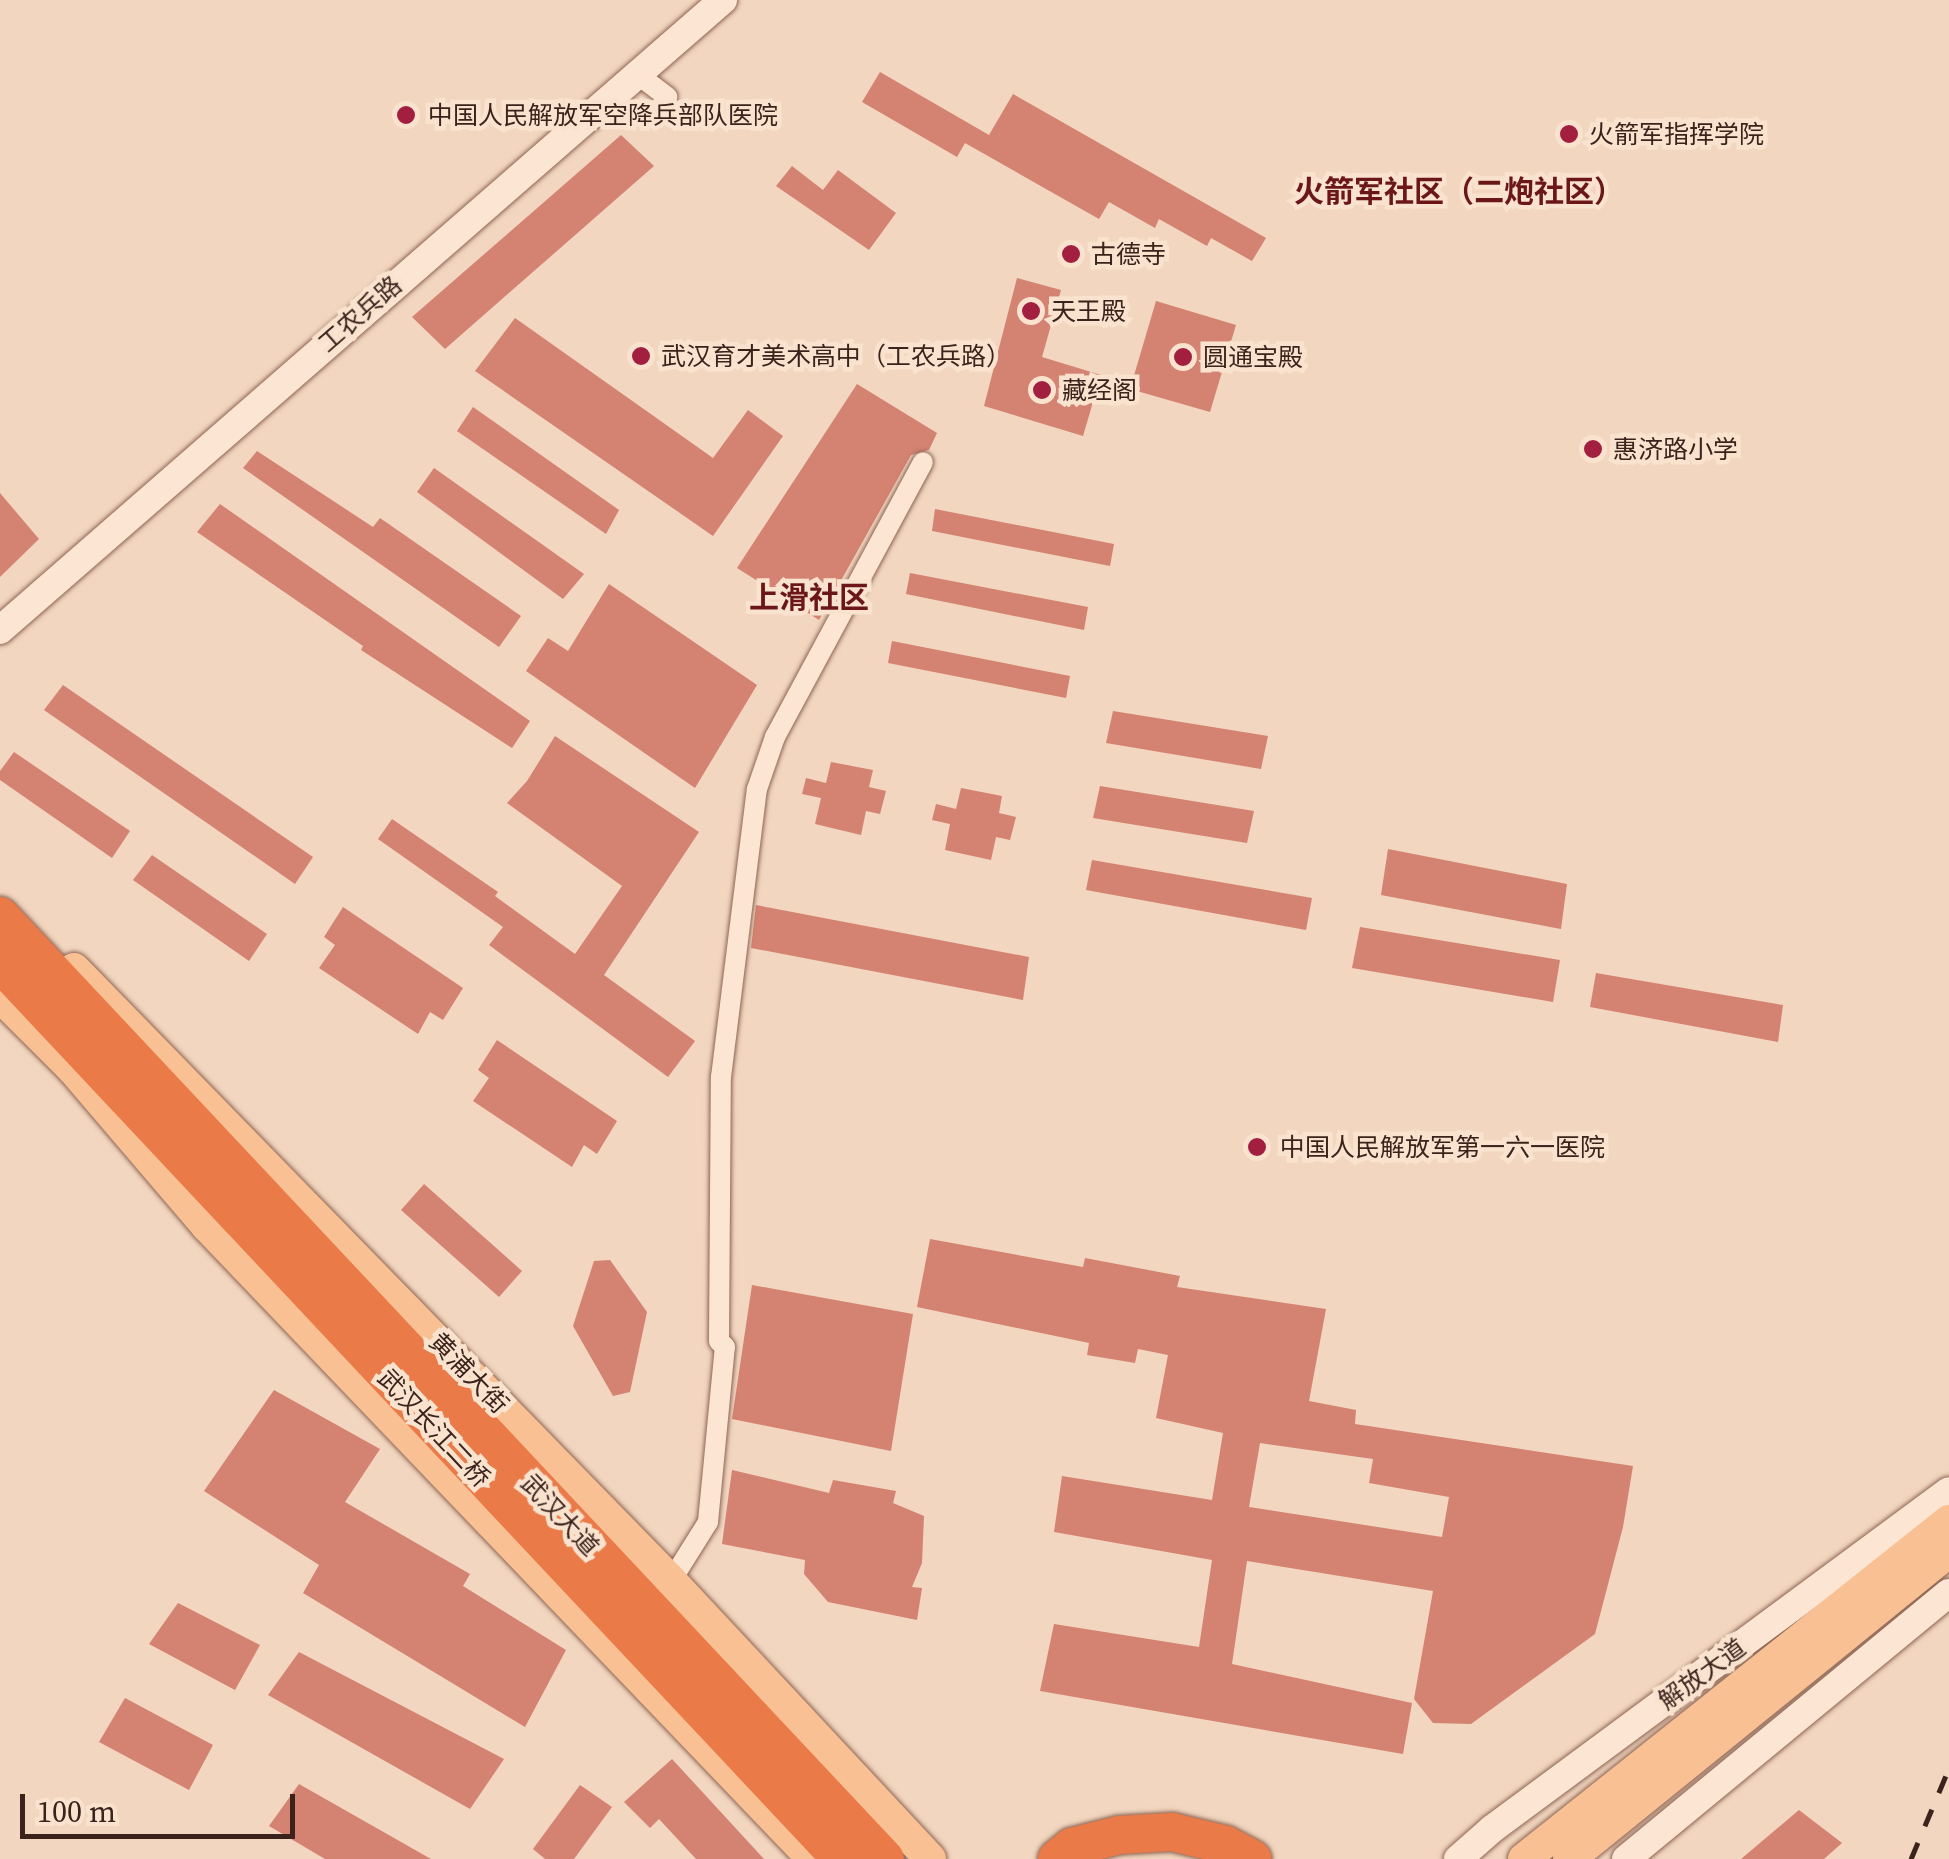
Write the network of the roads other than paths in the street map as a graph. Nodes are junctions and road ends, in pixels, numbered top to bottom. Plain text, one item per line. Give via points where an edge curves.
1 (706, 0) edge
2 (723, 0) edge
3 (637, 74) junction
4 (667, 96) dead end
5 (923, 462) dead end
6 (0, 616) edge
7 (0, 630) edge
8 (0, 894) edge
9 (0, 916) edge
10 (0, 963) edge
11 (0, 996) edge
12 (133, 1029) junction
13 (73, 1069) junction
14 (163, 1087) junction
15 (223, 1181) junction
16 (1949, 1491) edge
17 (1949, 1521) edge
18 (1949, 1551) edge
19 (671, 1580) junction
20 (1949, 1593) edge
21 (812, 1859) edge
22 (841, 1859) edge
23 (885, 1859) edge
24 (930, 1859) edge
25 (1057, 1859) edge
26 (1252, 1859) edge
27 (1458, 1859) edge
28 (1524, 1859) edge
29 (1569, 1859) edge
30 (1626, 1859) edge

1 - 6 street, 工农兵路
2 - 3 street, 工农兵路
3 - 4 street
3 - 7 street, 工农兵路
5 - 19 street via 775,737 758,790 721,1077 719,1340 725,1347 708,1522
8 - 12 main road, 黄浦大街
9 - 14 highway
10 - 15 highway
11 - 13 main road
12 - 14 highway
12 - 19 main road, 黄浦大街
13 - 15 highway
13 - 21 main road via 207,1226
14 - 15 highway
15 - 22 highway, 武汉长江二桥 via 656,1664
15 - 23 highway, 武汉大道
16 - 27 street, 解放大道
17 - 28 main road, 解放大道
18 - 29 main road
19 - 24 main road, 黄浦大街
20 - 30 street
25 - 26 highway via 1119,1835 1172,1832

